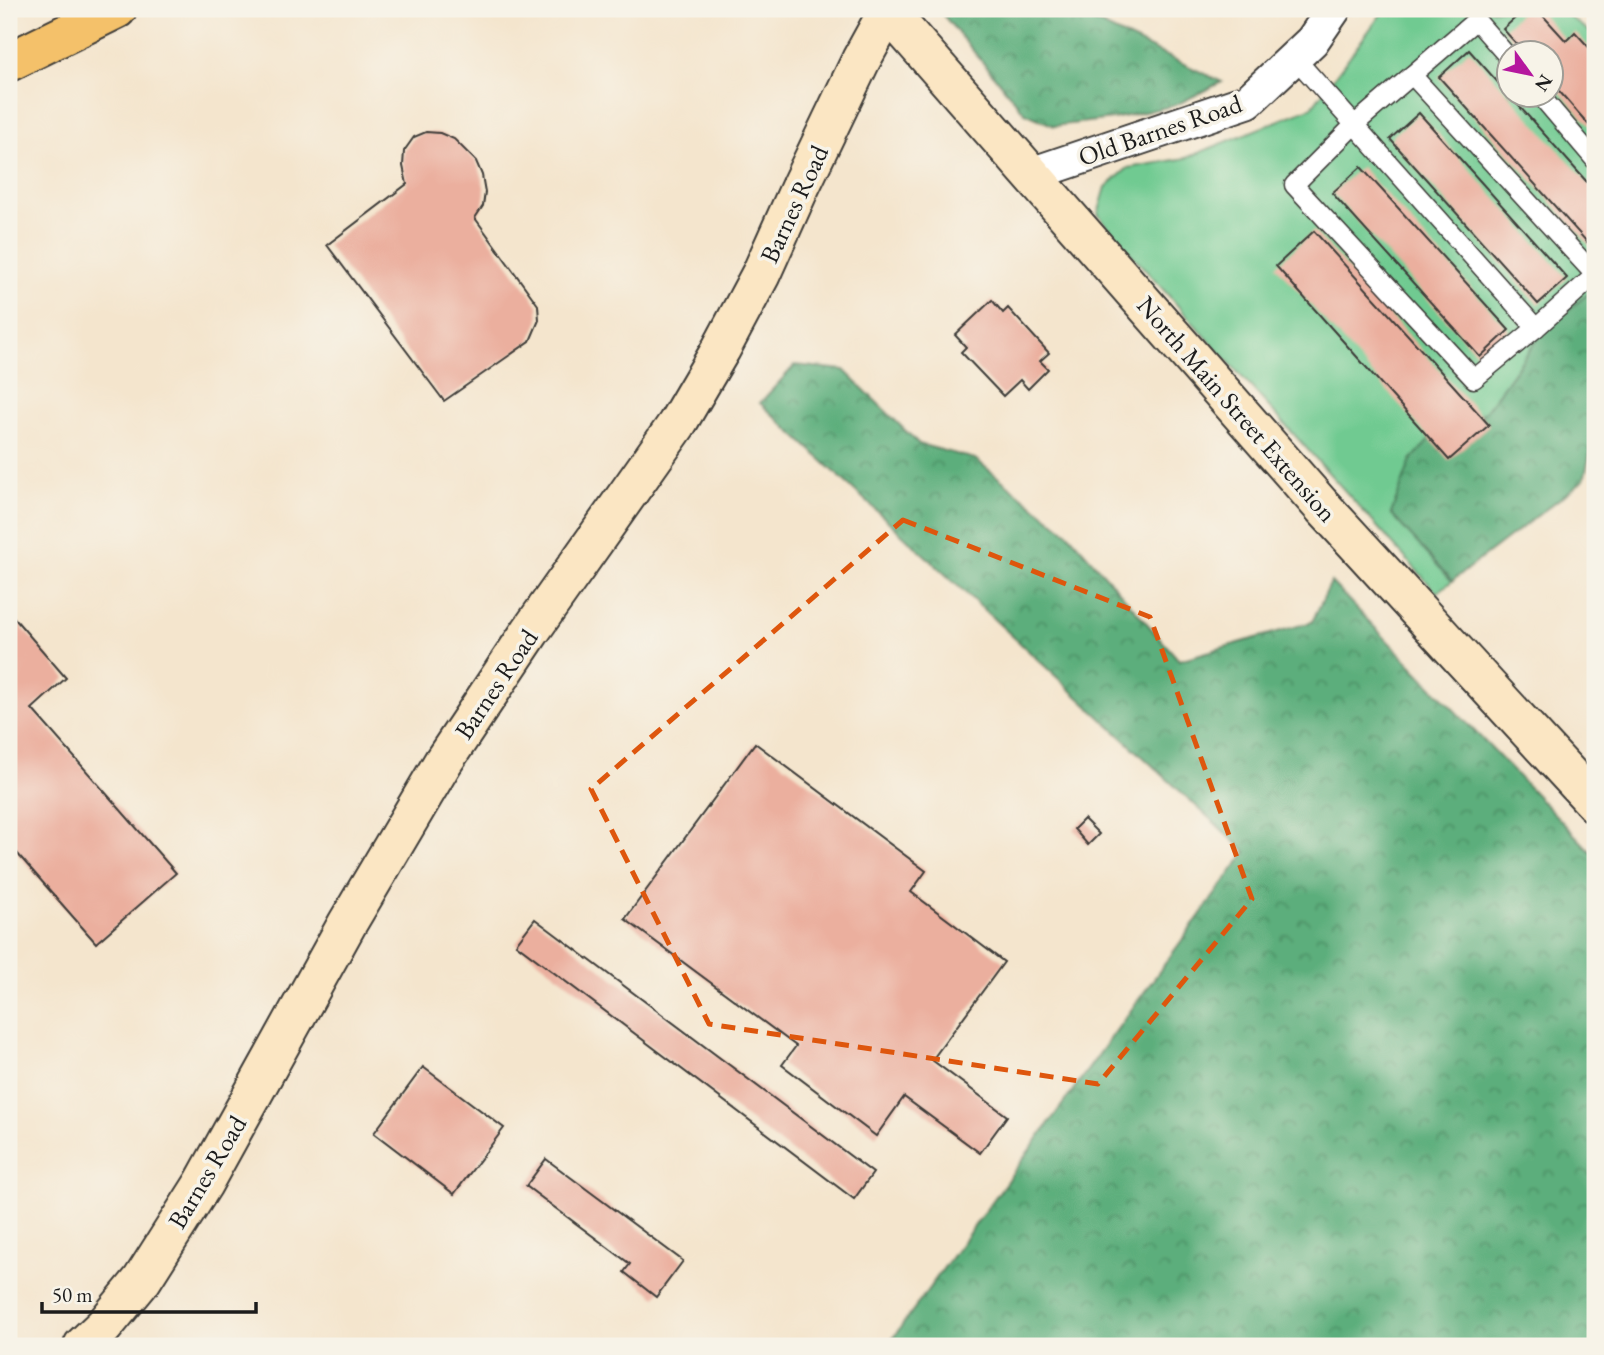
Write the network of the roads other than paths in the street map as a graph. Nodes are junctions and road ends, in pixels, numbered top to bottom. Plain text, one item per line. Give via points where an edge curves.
1 (117, 9) edge
2 (1334, 9) edge
3 (887, 10) edge
4 (1496, 44) edge
5 (1294, 57) junction
6 (9, 62) edge
7 (1412, 75) junction
8 (1551, 108) edge
9 (1354, 125) junction
10 (1595, 160) edge
11 (1032, 174) junction
12 (1595, 275) edge
13 (1536, 328) junction
14 (1595, 803) edge
15 (83, 1346) edge

1 - 6 main road
2 - 5 street, Old Barnes Road via 1312,41
3 - 11 street, North Main Street Extension
3 - 15 street, Barnes Road via 761,274 677,424 443,762 202,1184 142,1280
4 - 7 lane via 1476,20
5 - 9 lane
5 - 11 street, Old Barnes Road via 1248,101
7 - 9 lane
7 - 12 lane
8 - 10 lane
9 - 13 lane
9 - 13 lane via 1294,185 1474,379
11 - 14 street, North Main Street Extension via 1320,504
12 - 13 lane

